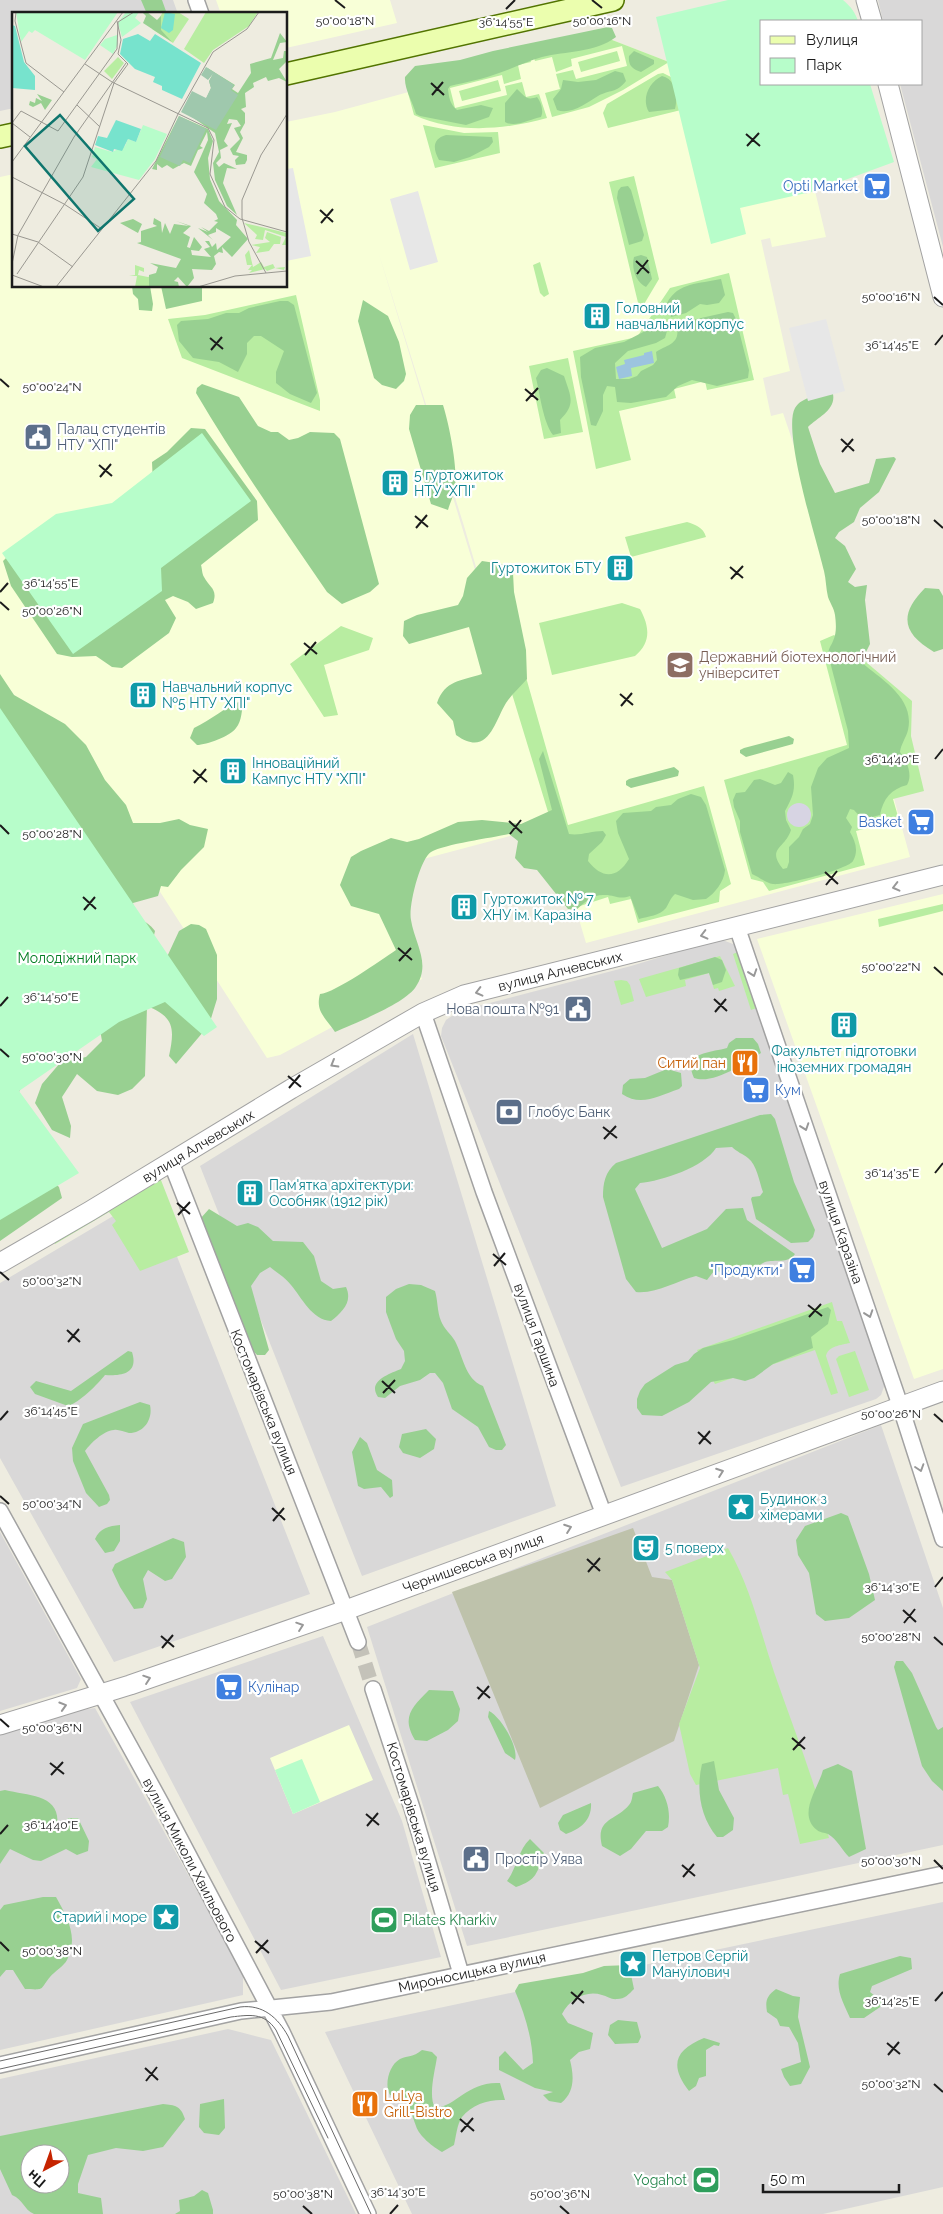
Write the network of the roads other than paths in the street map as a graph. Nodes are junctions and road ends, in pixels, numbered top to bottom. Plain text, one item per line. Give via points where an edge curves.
1 (196, 0) edge
2 (613, 0) edge
3 (200, 12) edge
4 (288, 74) edge
5 (888, 85) edge
6 (943, 297) edge
7 (943, 875) edge
8 (737, 927) junction
9 (423, 1013) junction
10 (171, 1162) junction
11 (0, 1262) edge
12 (943, 1391) edge
13 (900, 1405) junction
14 (0, 1511) edge
15 (604, 1515) junction
16 (943, 1538) edge
17 (346, 1610) junction
18 (358, 1642) tunnel mouth
19 (373, 1689) tunnel mouth
20 (100, 1695) junction
21 (0, 1725) edge
22 (943, 1874) edge
23 (461, 1974) junction
24 (268, 2007) junction
25 (0, 2065) edge
26 (368, 2214) edge

1 - 3 street
2 - 4 main road
5 - 6 street
7 -> 8 street, вулиця Алчевських
8 -> 9 street, вулиця Алчевських via 464,995
8 -> 13 street, вулиця Каразіна
9 -> 10 street, вулиця Алчевських
9 - 15 street, вулиця Гаршина via 484,1192
10 - 11 street, вулиця Алчевських
10 - 17 street, Костомарівська вулиця
12 - 13 street, Чернишевська вулиця
15 -> 13 street, Чернишевська вулиця
13 -> 16 street, вулиця Каразіна
14 - 20 street, вулиця Миколи Хвильового
17 -> 15 street, Чернишевська вулиця
17 - 18 street, Костомарівська вулиця
20 -> 17 street, Чернишевська вулиця
19 - 23 street, Костомарівська вулиця
21 -> 20 street, Чернишевська вулиця
20 - 24 street, вулиця Миколи Хвильового via 161,1803
22 - 23 street, Мироносицька вулиця
23 - 24 street, Мироносицька вулиця via 332,2002
24 - 25 street, Мироносицька вулиця
24 - 26 street, вулиця Миколи Хвильового

